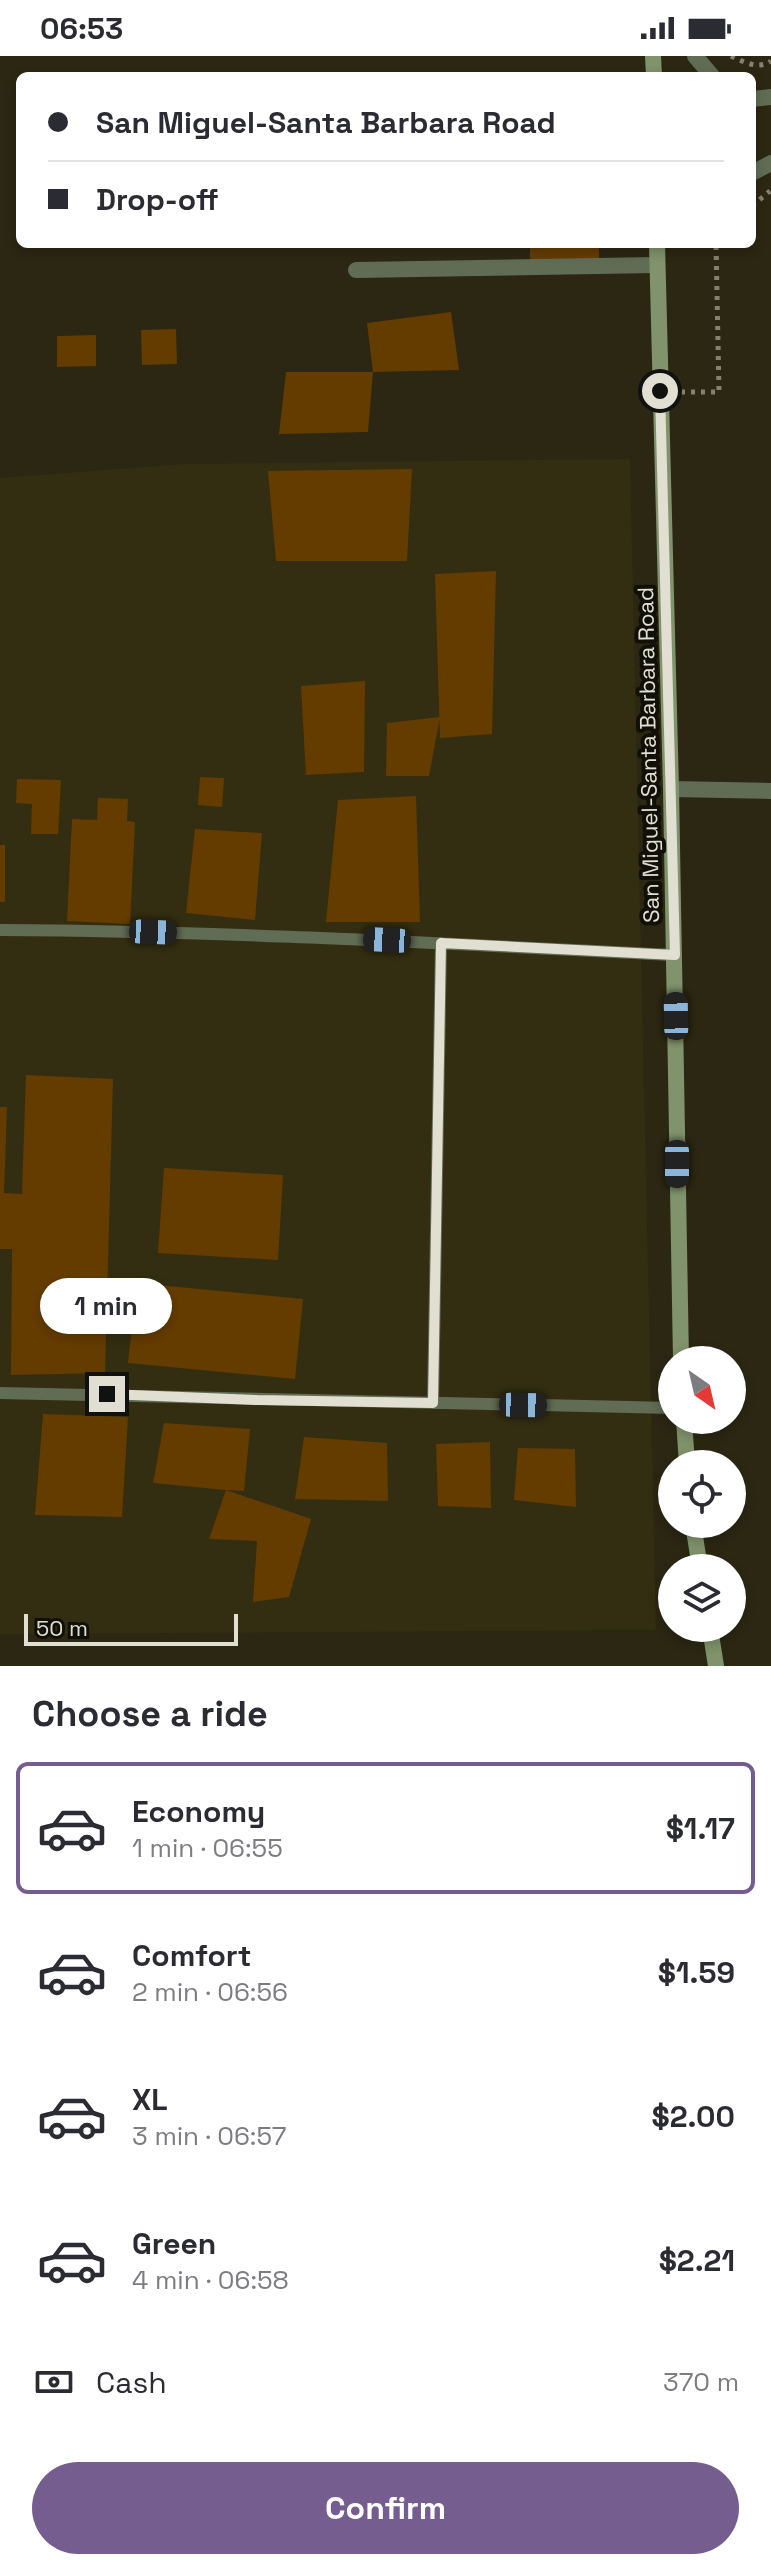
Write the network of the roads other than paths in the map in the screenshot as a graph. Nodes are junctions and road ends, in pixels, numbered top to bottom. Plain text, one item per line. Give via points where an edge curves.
1 (695, 56) edge
2 (709, 72) edge
3 (657, 248) edge
4 (657, 265) junction
5 (356, 270) dead end
6 (671, 789) junction
7 (771, 791) edge
8 (0, 930) edge
9 (441, 943) junction
10 (675, 955) junction
11 (681, 1346) edge
12 (0, 1393) edge
13 (433, 1403) junction
14 (658, 1408) edge
15 (712, 1642) edge
16 (716, 1666) edge

1 - 2 street
3 - 4 main road, San Miguel-Santa Barbara Road
4 - 5 street
4 - 6 main road, San Miguel-Santa Barbara Road
6 - 7 street
6 - 10 main road, San Miguel-Santa Barbara Road
8 - 9 lane
9 - 10 lane
9 - 13 lane
10 - 11 main road, San Miguel-Santa Barbara Road
12 - 13 lane
13 - 14 lane
15 - 16 main road

